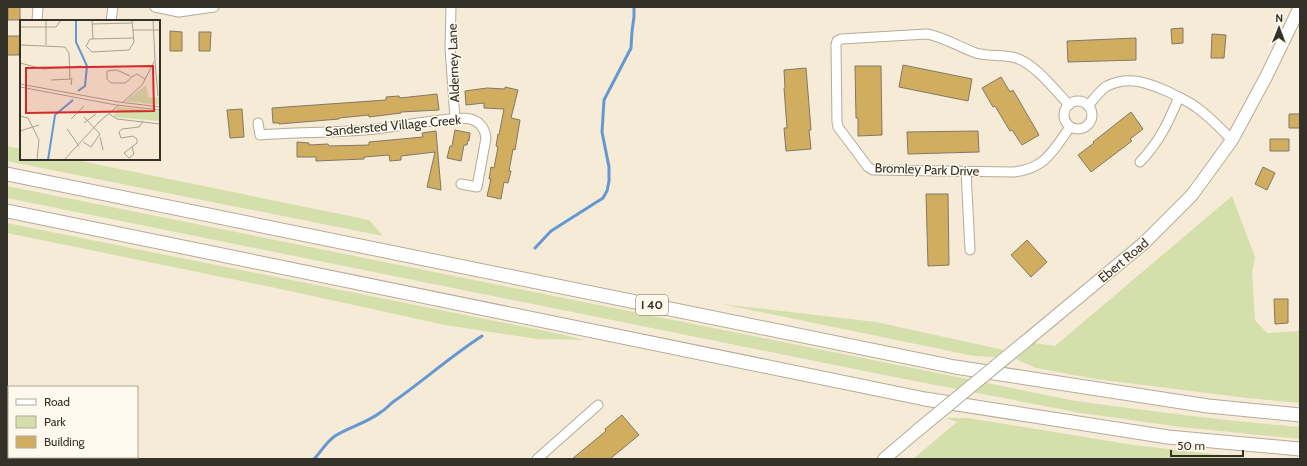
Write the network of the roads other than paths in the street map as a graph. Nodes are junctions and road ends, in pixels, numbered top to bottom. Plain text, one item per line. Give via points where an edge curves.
1 (38, 7) edge
2 (113, 7) edge
3 (155, 7) edge
4 (214, 7) edge
5 (451, 7) edge
6 (1300, 7) edge
7 (37, 20) edge
8 (111, 20) edge
9 (1179, 97) junction
10 (1069, 105) junction
11 (1088, 106) junction
12 (455, 119) junction
13 (258, 123) dead end
14 (1070, 127) junction
15 (1232, 140) junction
16 (1140, 162) dead end
17 (966, 171) junction
18 (7, 174) edge
19 (461, 184) dead end
20 (7, 211) edge
21 (970, 250) dead end
22 (598, 405) dead end
23 (1300, 415) edge
24 (1300, 449) edge
25 (539, 458) edge
26 (884, 459) edge

1 - 7 street
2 - 8 street
3 - 4 street via 179,12
5 - 12 street, Alderney Lane via 450,48
6 - 15 main road, Ebert Road
9 - 11 street via 1150,84 1127,80 1105,87
9 - 15 street via 1196,107
9 - 16 street via 1160,138
10 - 11 street via 1082,102
10 - 14 street via 1064,116
10 - 17 street, Bromley Park Drive via 1025,62 1015,58 980,54 937,36 927,34 838,41 838,127 868,167 873,170
11 - 14 street via 1091,111 1089,124 1077,129
12 - 13 street, Sandersted Village Creek via 371,129 260,135
12 - 19 street, Sandersted Village Creek via 467,118 477,121 482,126 486,138 477,187
14 - 17 street, Bromley Park Drive via 1043,162 1034,167 1013,172
15 - 26 main road, Ebert Road, bridge via 1192,195 1144,243
17 - 21 street
18 - 23 highway, I 40 via 955,367 1208,406
20 - 24 highway via 925,399 1168,436
22 - 25 street

